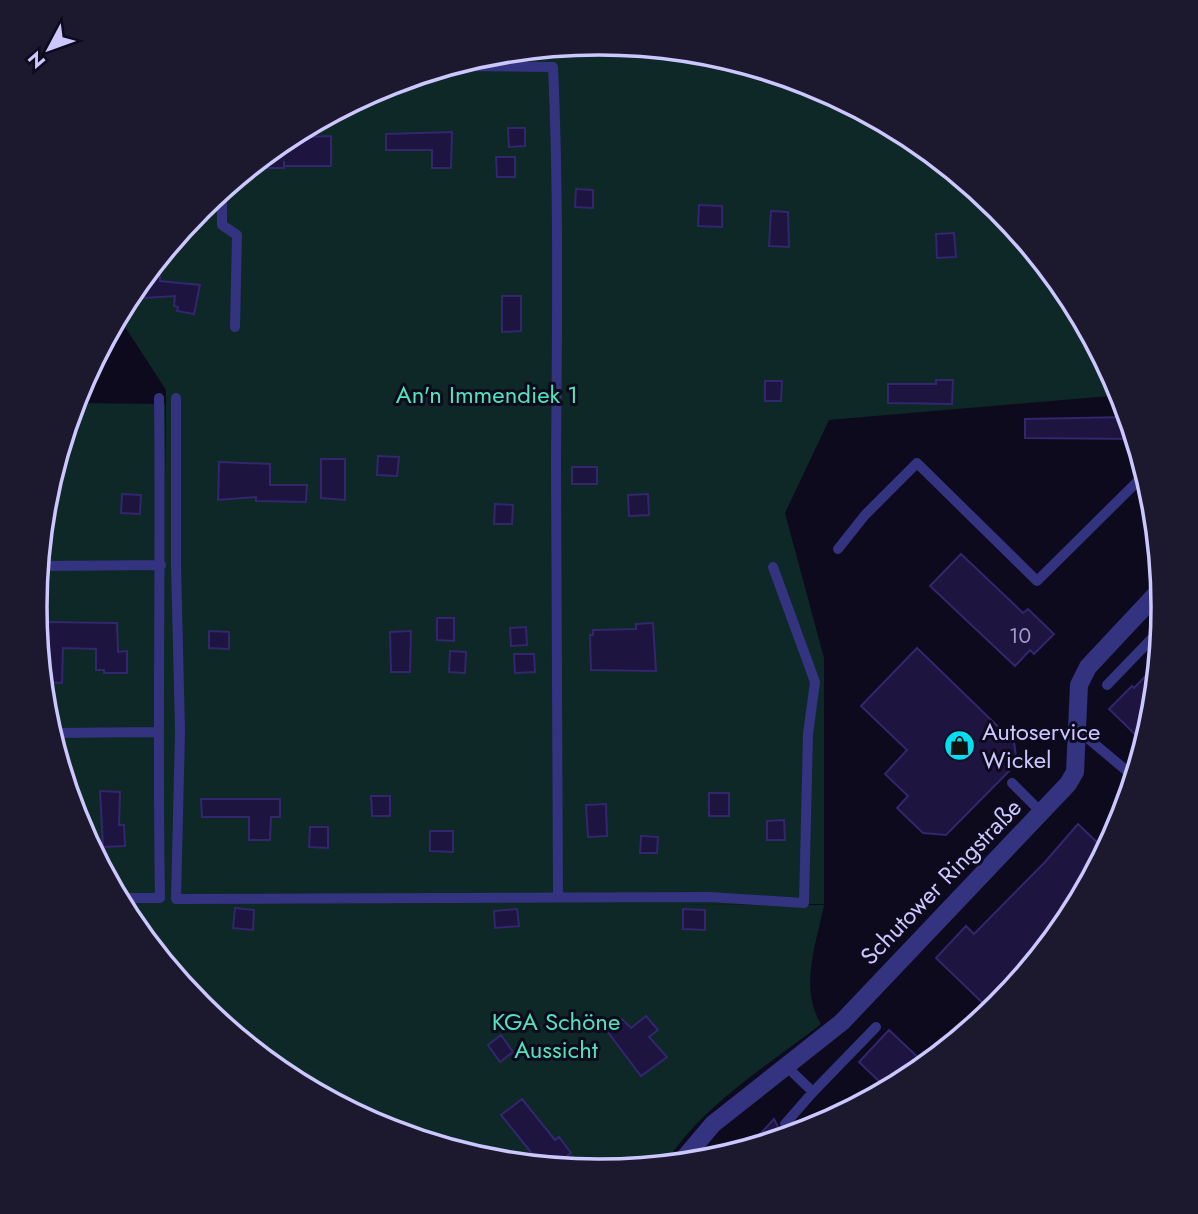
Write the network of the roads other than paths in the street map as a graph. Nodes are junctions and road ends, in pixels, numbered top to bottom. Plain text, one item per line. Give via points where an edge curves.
1 (491, 66) edge
2 (222, 204) edge
3 (235, 327) dead end
4 (159, 398) dead end
5 (176, 398) dead end
6 (1136, 483) edge
7 (838, 549) dead end
8 (161, 565) junction
9 (49, 566) edge
10 (773, 567) dead end
11 (1151, 600) edge
12 (1150, 640) edge
13 (1107, 685) dead end
14 (1078, 730) junction
15 (62, 733) edge
16 (157, 733) junction
17 (1125, 771) edge
18 (1012, 783) dead end
19 (1041, 812) junction
20 (558, 897) junction
21 (130, 898) edge
22 (876, 1027) dead end
23 (786, 1066) junction
24 (813, 1092) junction
25 (785, 1124) dead end
26 (690, 1151) edge

1 - 20 lane via 552,66 557,148
2 - 3 lane via 222,225 237,235
4 - 8 lane
5 - 20 lane via 180,731 176,899
6 - 7 lane via 1037,581 917,463
8 - 9 lane
8 - 16 lane
10 - 20 lane via 815,682 808,734 804,903 710,897
11 - 14 street, Schutower Ringstraße via 1088,667 1079,685
12 - 13 lane
14 - 17 lane
14 - 19 street, Schutower Ringstraße via 1074,772
15 - 16 lane
16 - 21 lane via 160,898
18 - 19 lane
19 - 23 street, Schutower Ringstraße via 842,1022
22 - 24 lane
23 - 24 lane
23 - 26 street, Schutower Ringstraße via 713,1124
24 - 25 lane

